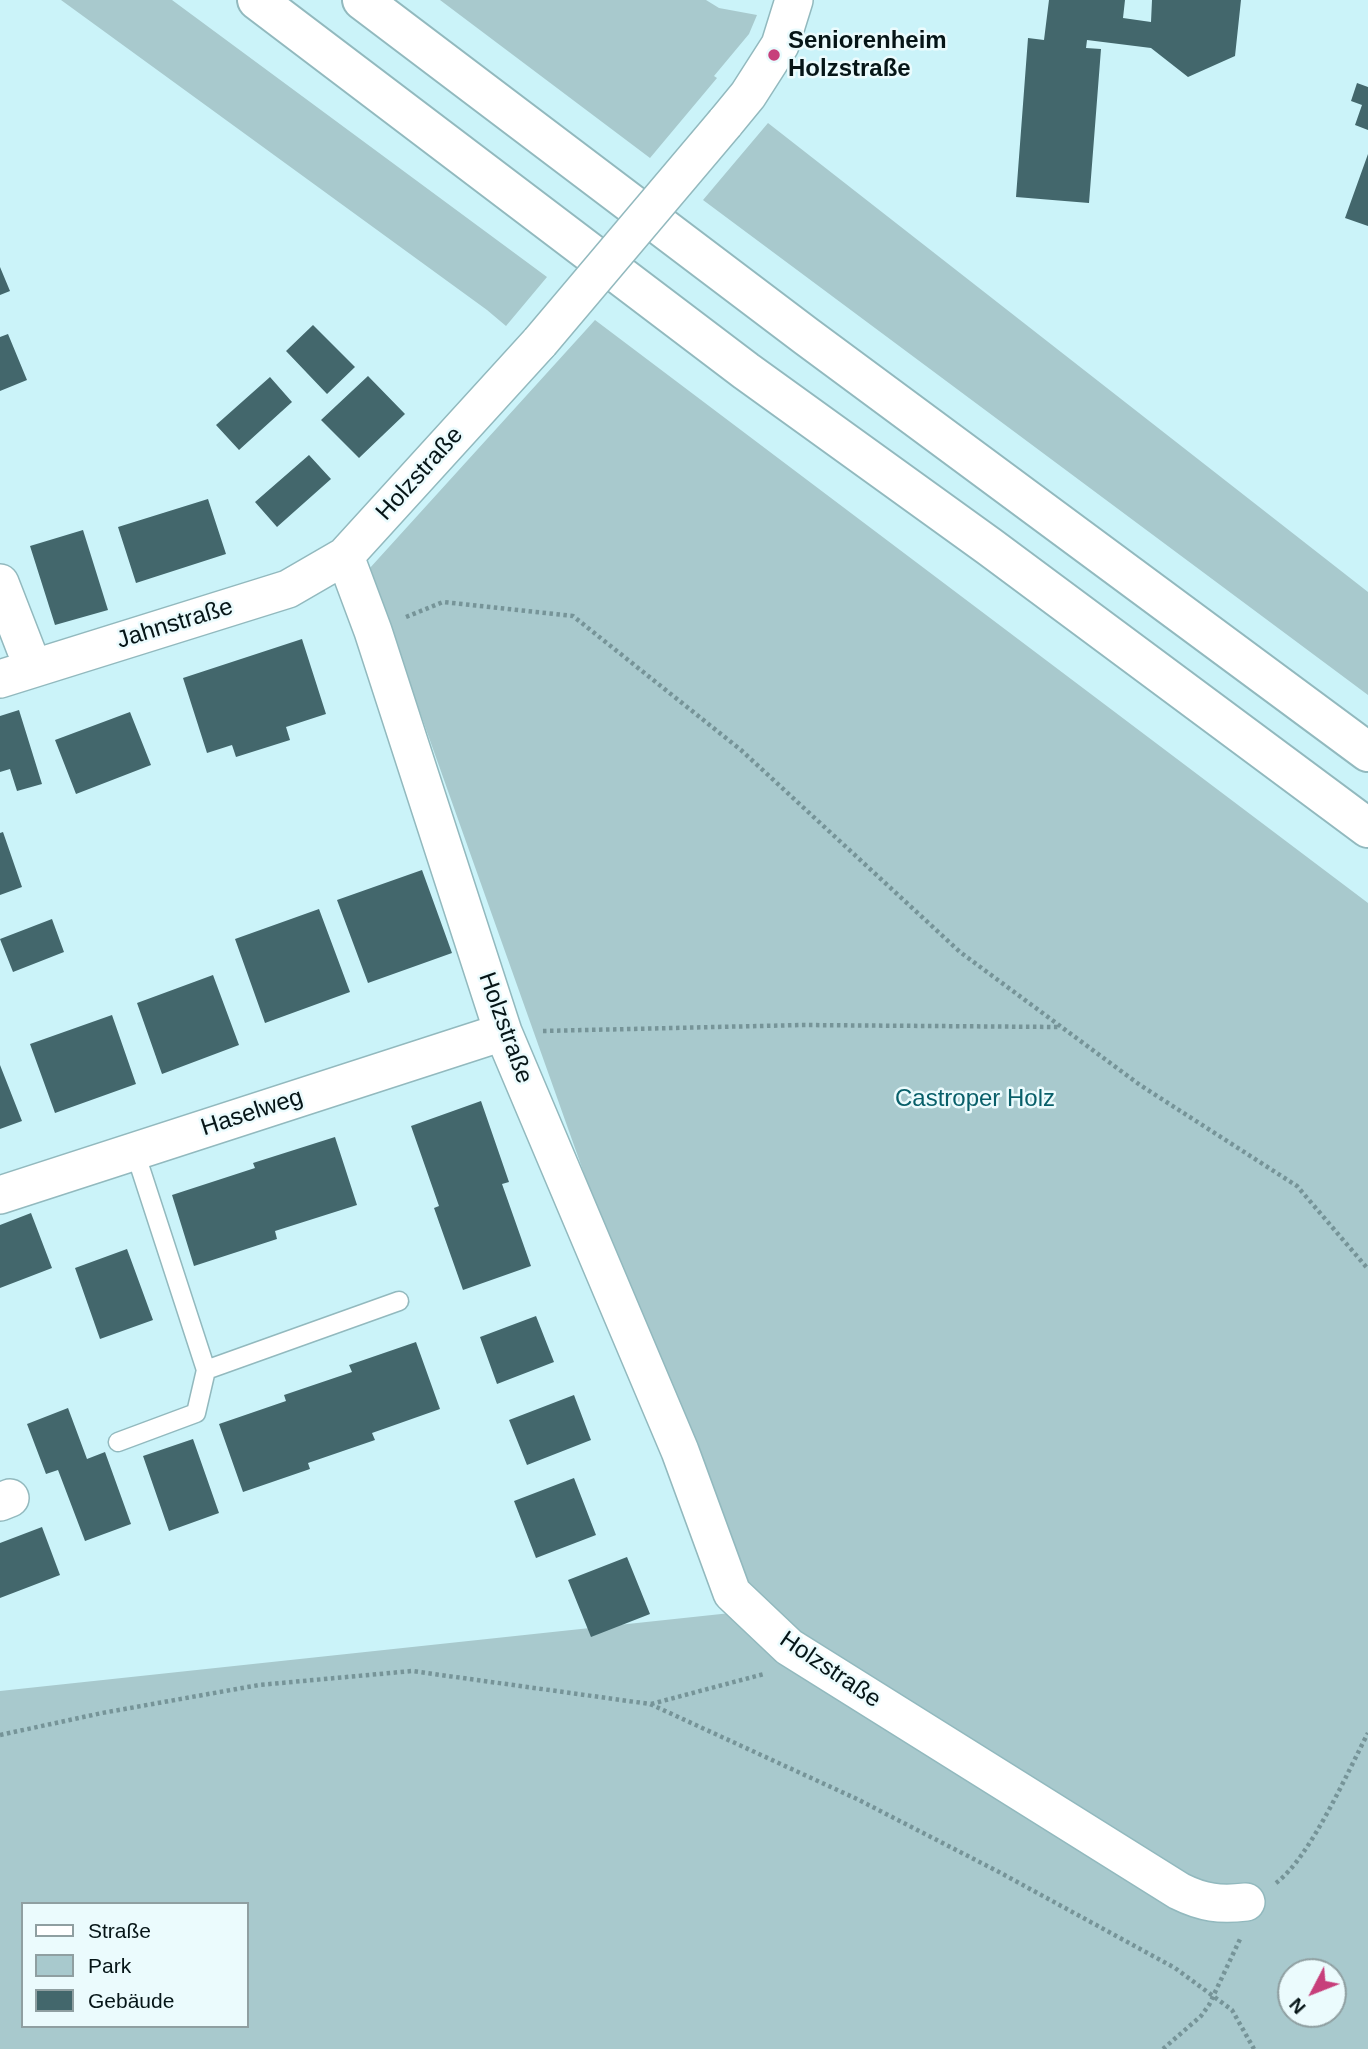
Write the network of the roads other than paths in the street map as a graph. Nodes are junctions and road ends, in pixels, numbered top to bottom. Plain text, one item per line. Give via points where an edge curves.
1 (257, 0) edge
2 (362, 0) edge
3 (794, 0) edge
4 (345, 556) junction
5 (0, 583) edge
6 (17, 674) edge
7 (1368, 752) edge
8 (1368, 828) edge
9 (503, 1032) junction
10 (135, 1152) junction
11 (0, 1195) edge
12 (399, 1301) dead end
13 (206, 1370) junction
14 (118, 1442) dead end
15 (1245, 1902) road end

1 - 8 highway via 746,372
2 - 7 highway via 806,337
3 - 4 street, Holzstraße, bridge via 780,45 748,95 540,342
4 - 6 street, Jahnstraße via 288,589
4 - 9 street, Holzstraße
5 - 6 street
9 - 10 street, Haselweg
9 - 15 street, Holzstraße via 680,1451 733,1593 789,1647 1180,1891 1222,1905
10 - 11 street, Haselweg
10 - 13 lane
12 - 13 lane
13 - 14 lane via 196,1413

